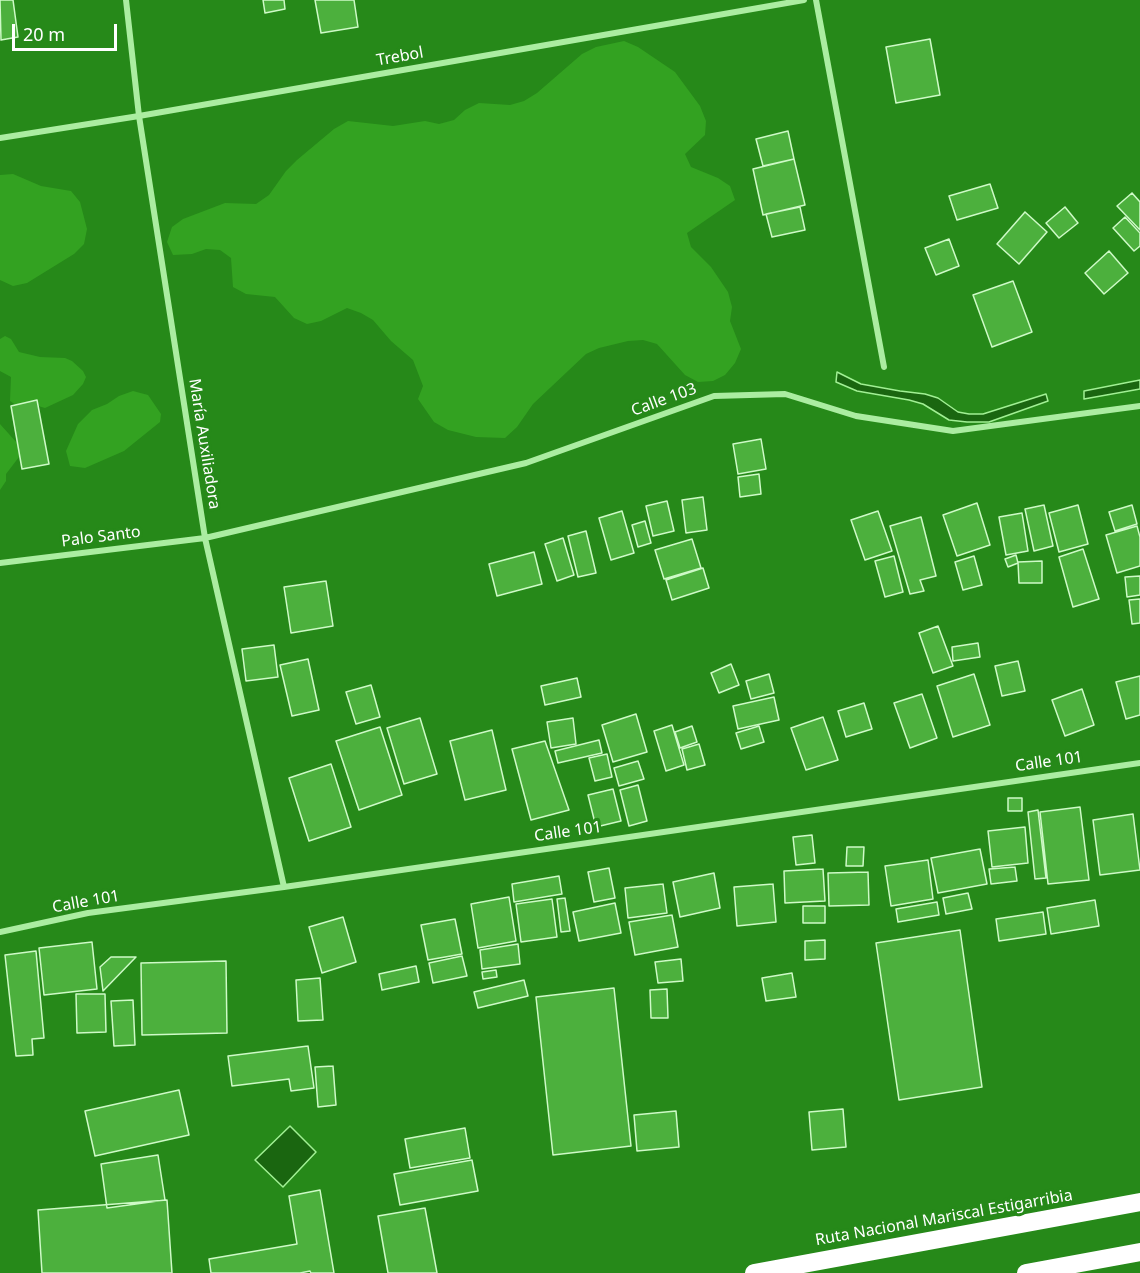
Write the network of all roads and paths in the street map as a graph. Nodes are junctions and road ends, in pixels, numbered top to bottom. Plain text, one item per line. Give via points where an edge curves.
1 (126, 0) edge
2 (804, 0) edge
3 (816, 0) edge
4 (139, 116) junction
5 (0, 138) edge
6 (884, 367) dead end
7 (1140, 406) edge
8 (205, 538) junction
9 (0, 563) edge
10 (1140, 763) edge
11 (284, 887) junction
12 (0, 932) edge
13 (1140, 1202) edge
14 (1140, 1252) edge
15 (754, 1273) edge
16 (1026, 1273) edge

1 - 4 street, María Auxiliadora
2 - 4 street, Trebol
3 - 6 street
4 - 5 street, Trebol
4 - 8 street, María Auxiliadora
7 - 8 street, Calle 103 via 953,431 856,416 785,394 714,396 526,463
8 - 9 street, Palo Santo
8 - 11 street, María Auxiliadora
10 - 11 street, Calle 101
11 - 12 street, Calle 101 via 88,913
13 - 15 highway, Ruta Nacional Mariscal Estigarribia
14 - 16 highway

